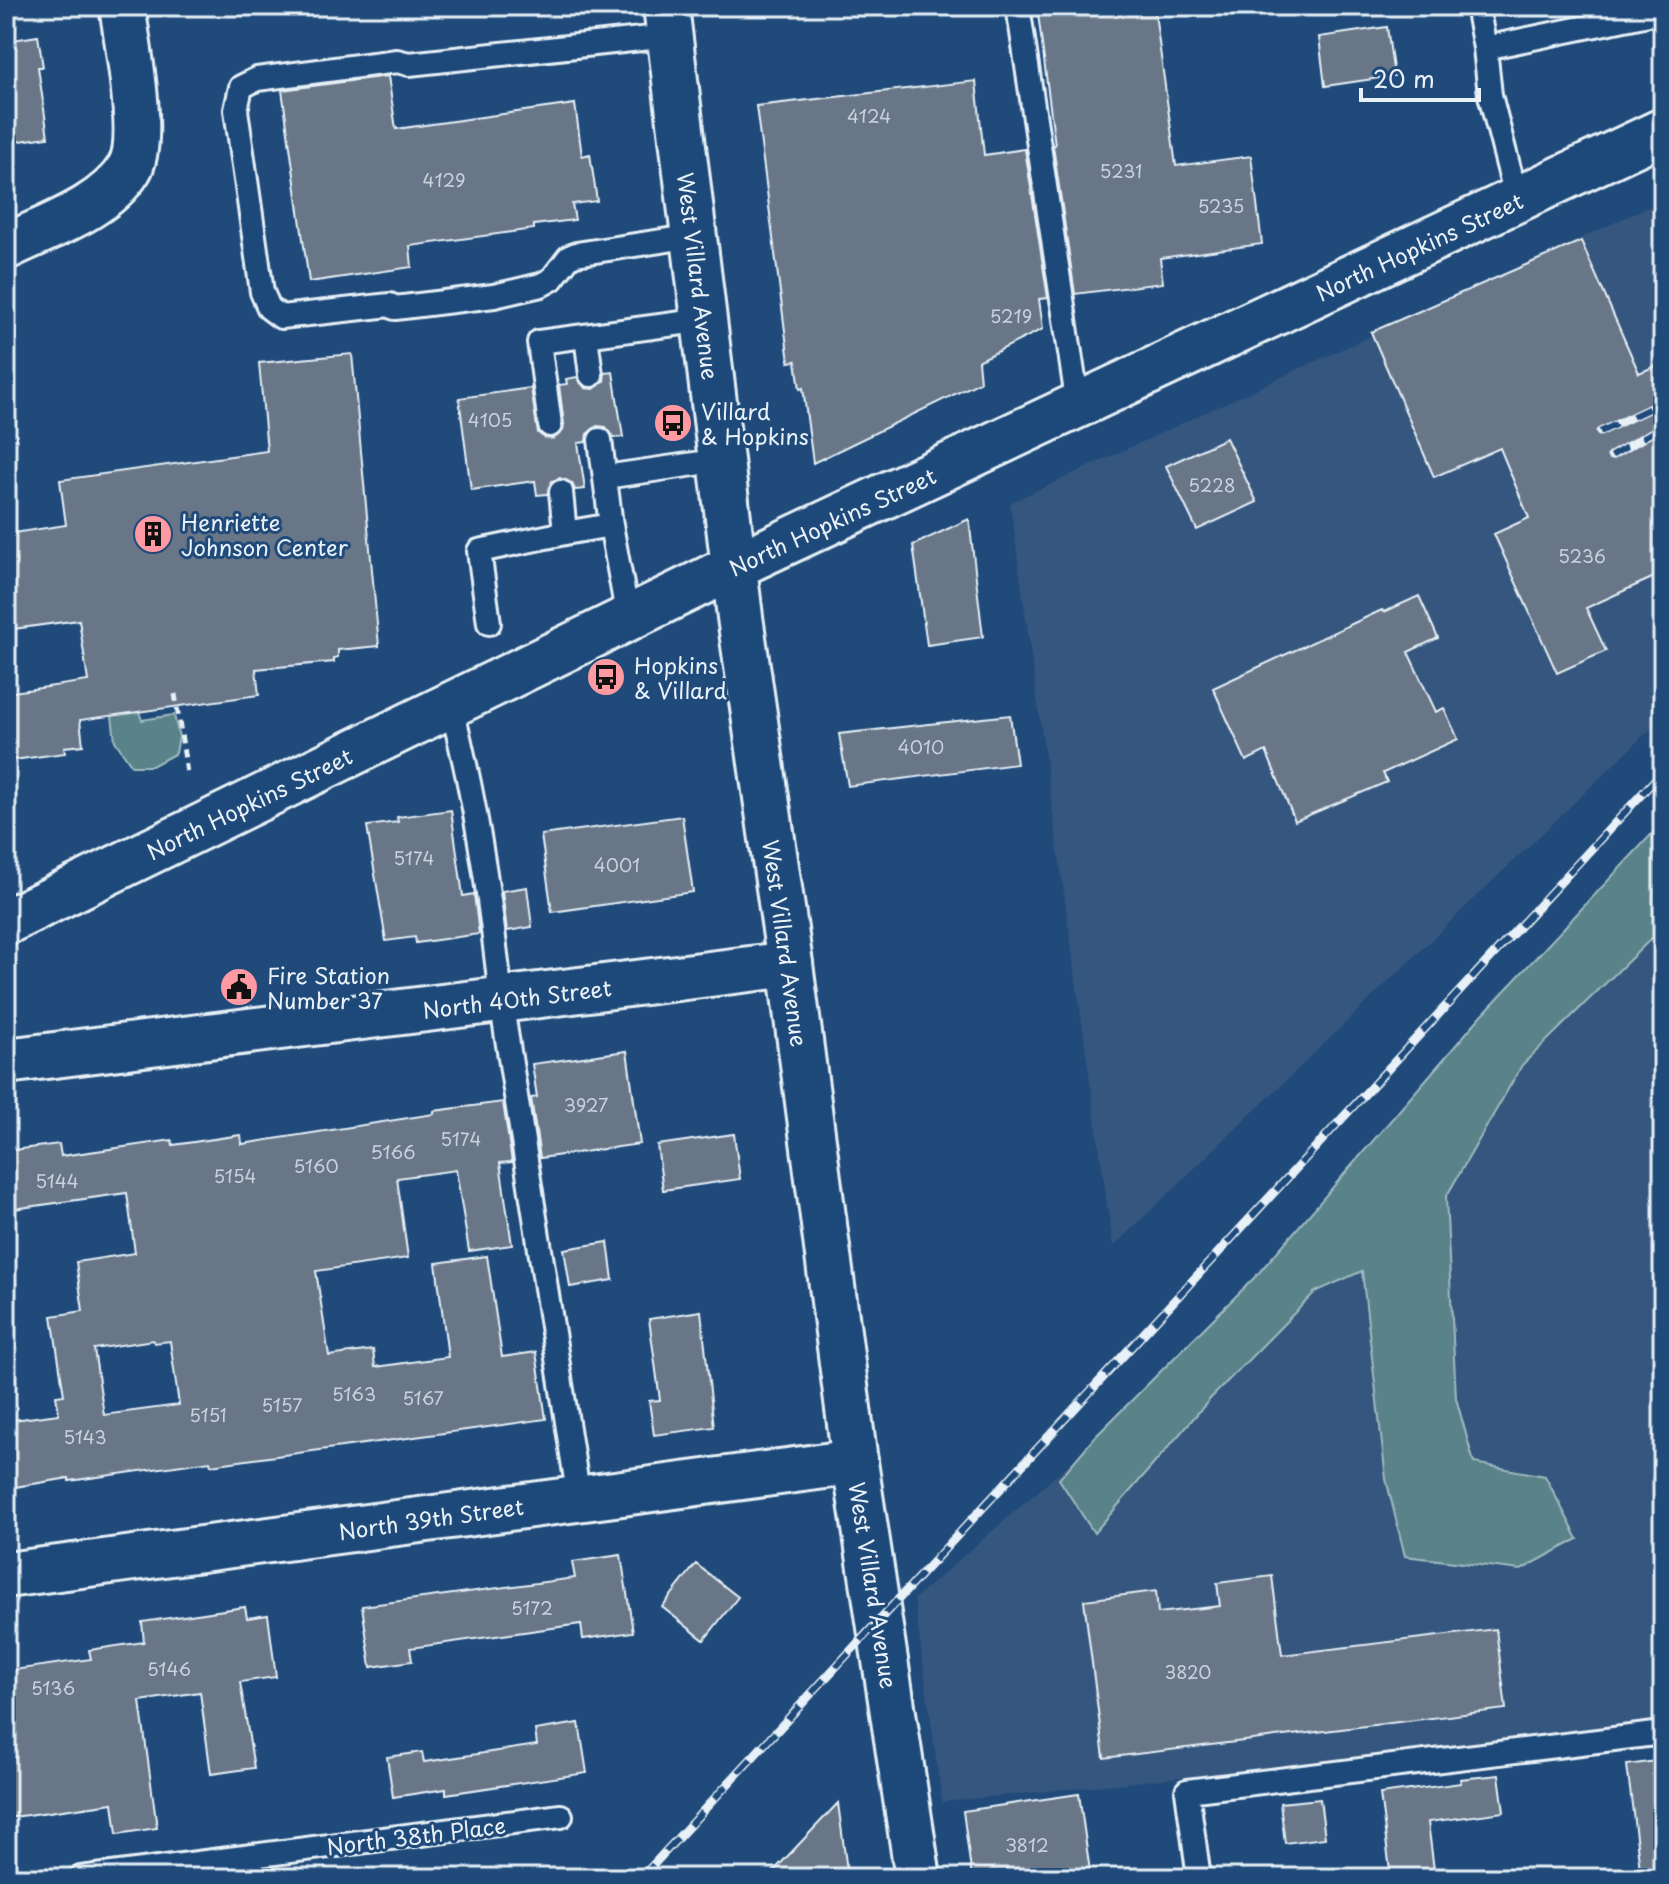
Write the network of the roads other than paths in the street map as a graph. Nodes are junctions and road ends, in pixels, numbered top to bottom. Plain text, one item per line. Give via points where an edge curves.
1 (122, 6) edge
2 (1018, 6) edge
3 (1477, 6) edge
4 (1663, 11) edge
5 (668, 21) edge
6 (1485, 48) junction
7 (1663, 131) edge
8 (1517, 200) junction
9 (694, 236) junction
10 (6, 247) edge
11 (705, 320) junction
12 (586, 336) junction
13 (591, 375) dead end
14 (1078, 406) junction
15 (550, 425) dead end
16 (600, 440) dead end
17 (722, 460) junction
18 (605, 477) junction
19 (561, 492) dead end
20 (611, 525) junction
21 (565, 533) junction
22 (735, 566) junction
23 (628, 618) junction
24 (489, 623) dead end
25 (451, 705) junction
26 (6, 922) edge
27 (790, 964) junction
28 (501, 1000) junction
29 (6, 1061) edge
30 (855, 1462) junction
31 (579, 1499) junction
32 (6, 1575) edge
33 (1663, 1733) edge
34 (561, 1816) dead end
35 (81, 1878) edge
36 (918, 1878) edge
37 (1199, 1878) edge

1 - 10 street via 134,99 131,167 88,206
2 - 14 lane
3 - 6 lane
4 - 6 lane
5 - 9 street, West Villard Avenue
5 - 9 lane via 409,64 397,61 257,79 241,87 236,110 262,292 269,308 281,317 494,296 541,285 569,257
6 - 8 lane via 1490,95
7 - 8 street, North Hopkins Street
8 - 14 street, North Hopkins Street
9 - 11 street, West Villard Avenue
11 - 12 lane
11 - 17 street, West Villard Avenue
12 - 13 lane
12 - 15 lane via 539,342
14 - 22 street, North Hopkins Street
16 - 18 lane
17 - 18 lane
17 - 22 street, West Villard Avenue
18 - 20 lane
19 - 21 lane
20 - 21 lane
20 - 23 lane
21 - 24 lane via 479,551
22 - 23 street, North Hopkins Street
22 - 27 street, West Villard Avenue
23 - 25 street, North Hopkins Street
25 - 26 street, North Hopkins Street
25 - 28 lane via 466,766
27 - 28 street, North 40th Street
27 - 30 street, West Villard Avenue
28 - 29 street, North 40th Street
28 - 31 lane
30 - 31 street, North 39th Street
30 - 36 street, West Villard Avenue
31 - 32 street, North 39th Street
33 - 37 lane via 1187,1791
34 - 35 lane, North 38th Place

